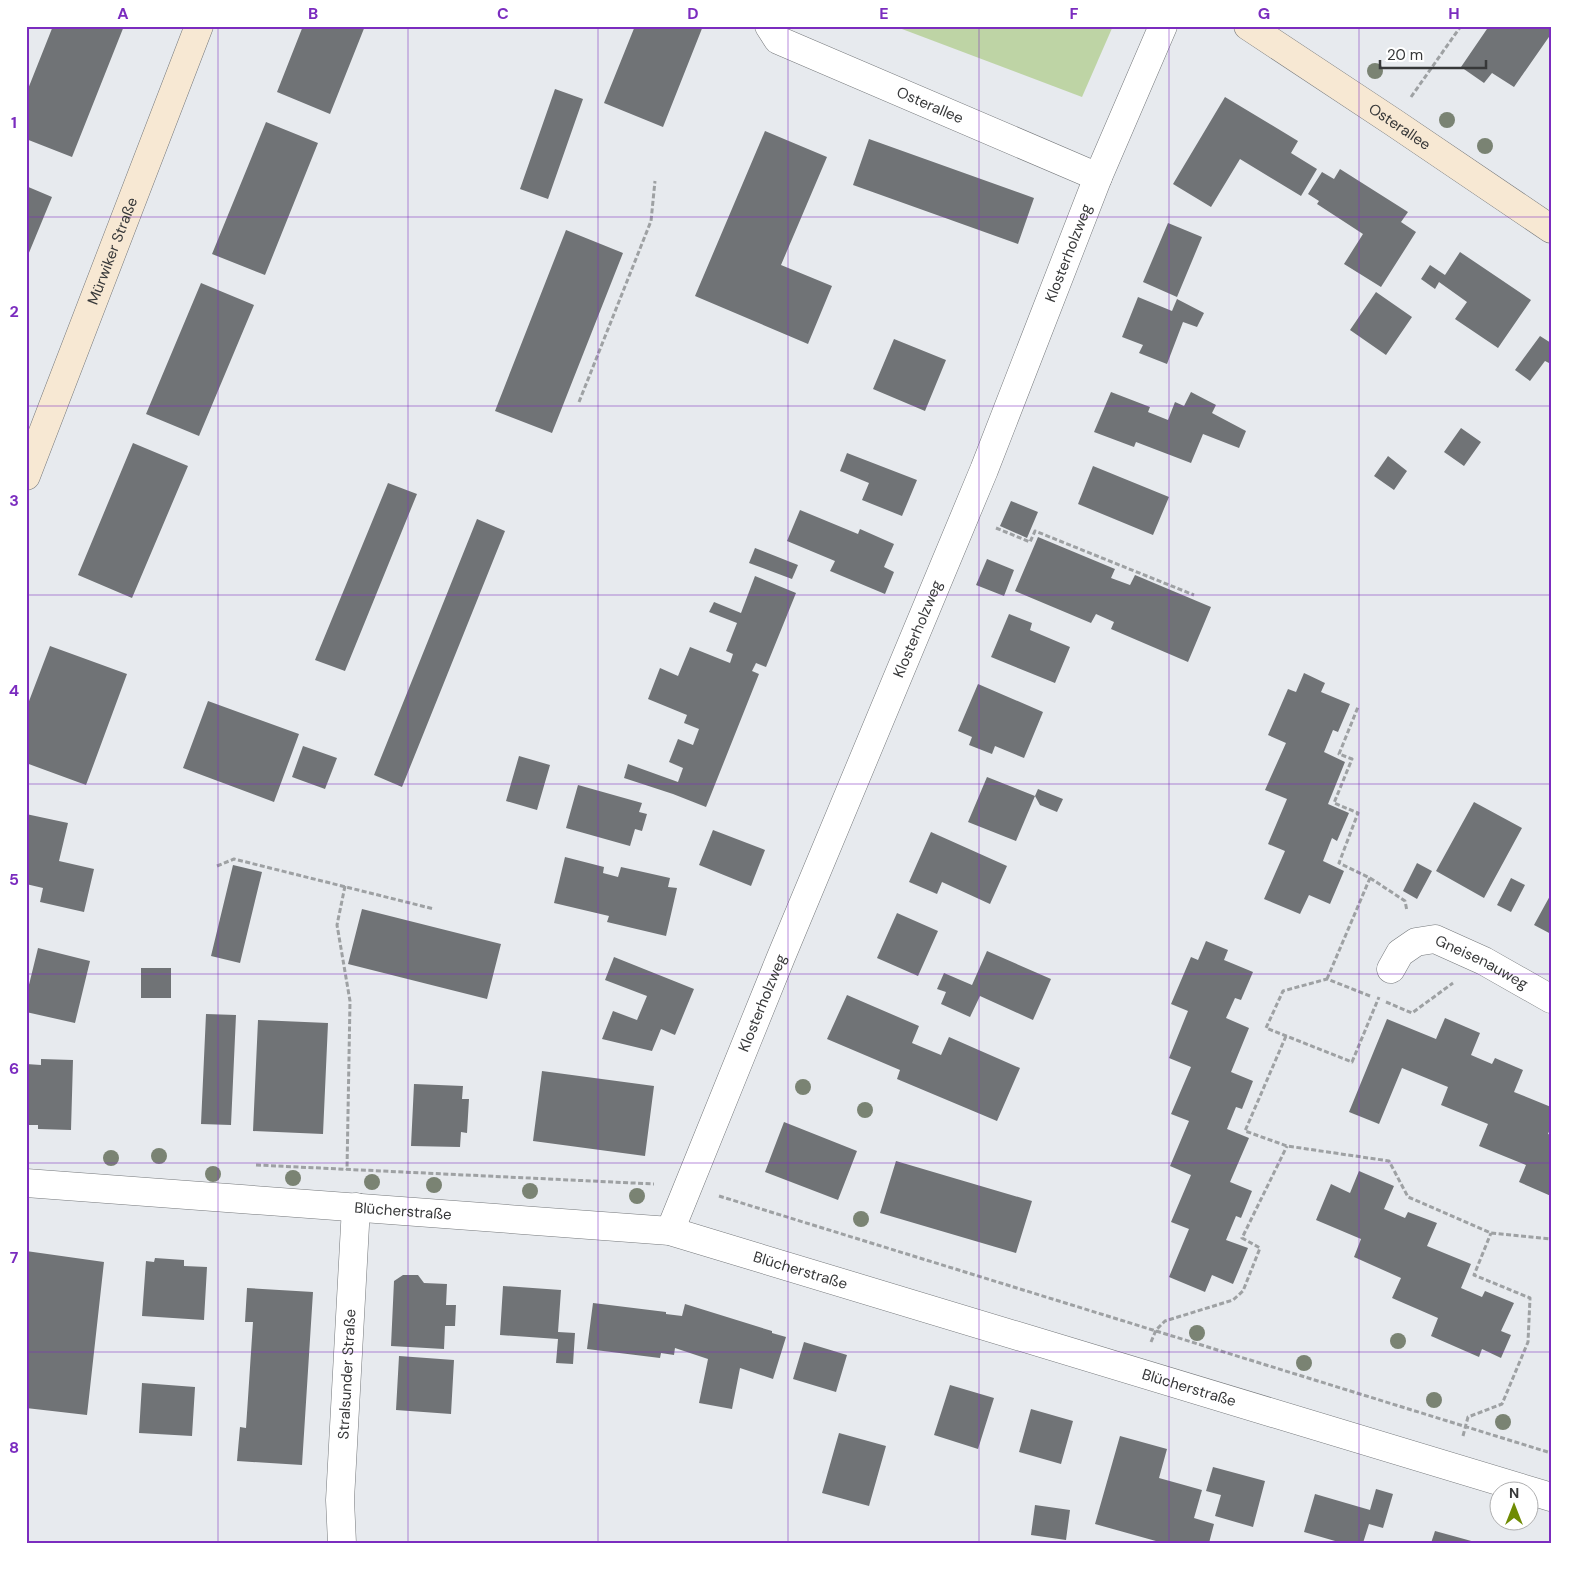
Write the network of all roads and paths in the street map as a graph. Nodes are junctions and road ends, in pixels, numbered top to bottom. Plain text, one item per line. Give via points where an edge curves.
1 (199, 26) edge
2 (769, 26) edge
3 (1164, 26) edge
4 (1248, 26) edge
5 (1461, 26) edge
6 (1393, 122) junction
7 (1098, 177) junction
8 (655, 181) dead end
9 (1551, 229) edge
10 (579, 402) dead end
11 (26, 476) edge
12 (965, 516) junction
13 (1194, 595) dead end
14 (1358, 706) dead end
15 (217, 866) dead end
16 (1370, 878) junction
17 (345, 886) junction
18 (434, 908) dead end
19 (1416, 942) junction
20 (1391, 969) joint
21 (1327, 979) dead end
22 (1551, 999) edge
23 (1266, 1028) dead end
24 (1286, 1036) junction
25 (1287, 1146) junction
26 (251, 1165) dead end
27 (346, 1169) junction
28 (26, 1183) edge
29 (688, 1186) junction
30 (356, 1208) junction
31 (670, 1231) junction
32 (1491, 1233) junction
33 (1551, 1239) edge
34 (1156, 1330) junction
35 (1140, 1373) junction
36 (1466, 1427) junction
37 (1551, 1453) edge
38 (1454, 1468) junction
39 (1551, 1497) edge
40 (342, 1543) edge

1 - 11 main road, Mürwiker Straße
2 - 7 street, Osterallee via 778,40
3 - 7 street, Klosterholzweg
4 - 6 main road, Osterallee
5 - 6 path
6 - 9 main road, Osterallee
7 - 12 street, Klosterholzweg
8 - 10 path via 651,221
12 - 13 path via 1030,542 1035,531
12 - 29 street, Klosterholzweg
14 - 16 path via 1339,754 1352,759 1334,803 1358,814 1339,863
15 - 17 path via 234,859
16 - 19 path via 1405,901
16 - 21 path
17 - 18 path
17 - 27 path via 337,925 350,1001
19 - 20 street, Gneisenauweg via 1400,952
19 - 22 street, Gneisenauweg via 1435,940 1484,961
20 - 24 path via 1352,1062
23 - 24 path
24 - 25 path via 1245,1131
25 - 32 path via 1389,1160 1408,1197
25 - 34 path via 1242,1238 1260,1248 1243,1291 1234,1300 1165,1321
26 - 27 path
27 - 29 path
27 - 30 path
28 - 30 street, Blücherstraße
29 - 31 street, Klosterholzweg
29 - 34 path
30 - 31 street, Blücherstraße
30 - 40 street, Stralsunder Straße via 340,1500
31 - 35 street, Blücherstraße
32 - 33 path
32 - 36 path via 1474,1275 1530,1298 1528,1342 1502,1404 1468,1417
34 - 35 path
34 - 36 path
35 - 38 street, Blücherstraße
36 - 37 path
36 - 38 path
38 - 39 street, Blücherstraße

